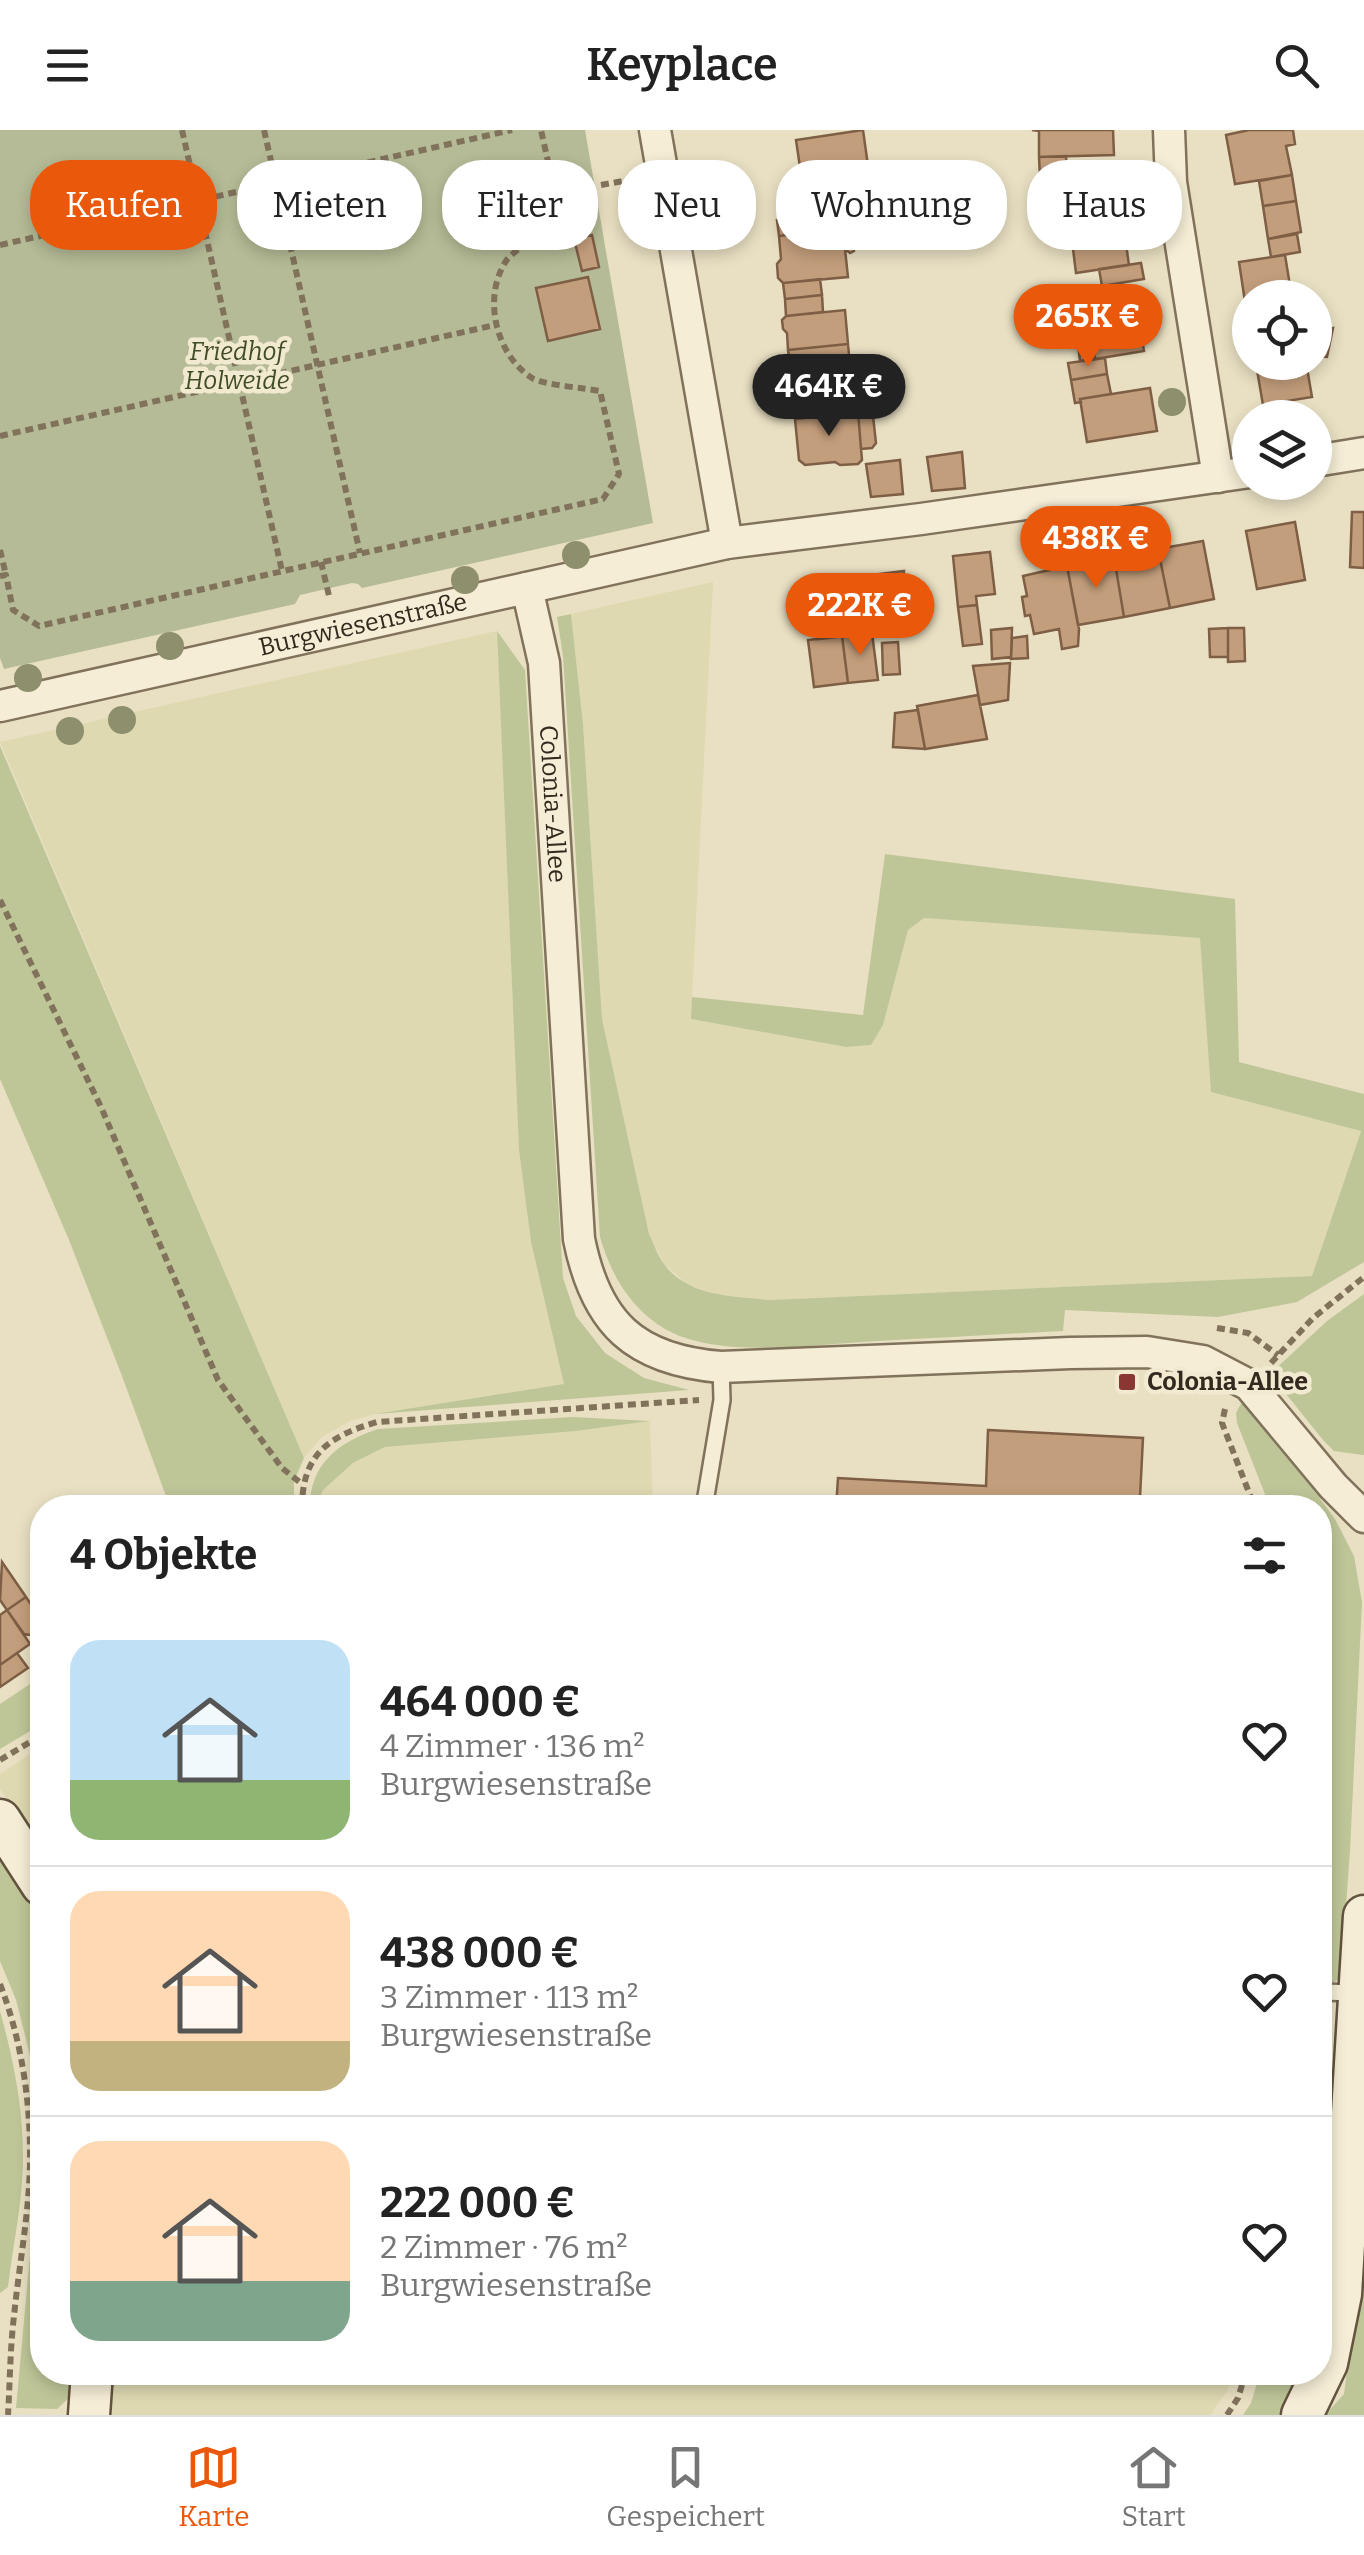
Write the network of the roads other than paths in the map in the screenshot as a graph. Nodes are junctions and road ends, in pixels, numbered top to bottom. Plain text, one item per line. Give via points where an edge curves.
1 (655, 130) edge
2 (1169, 130) edge
3 (1364, 453) edge
4 (1332, 458) edge
5 (1232, 475) edge
6 (1218, 477) junction
7 (727, 543) junction
8 (527, 588) junction
9 (0, 706) edge
10 (721, 1367) junction
11 (706, 1495) edge
12 (1364, 1517) edge
13 (0, 1820) edge
14 (30, 1866) edge
15 (1364, 1916) edge
16 (1339, 1992) edge
17 (1332, 2338) edge
18 (91, 2385) edge
19 (1316, 2385) edge
20 (89, 2415) edge
21 (1302, 2415) edge

1 - 7 street
2 - 6 street via 1171,182
3 - 4 street
5 - 6 street, Burgwiesenstraße
6 - 7 street, Burgwiesenstraße
7 - 8 street, Burgwiesenstraße
8 - 9 street, Burgwiesenstraße
8 - 10 street, Colonia-Allee via 544,663 586,1270 623,1333 655,1354
10 - 11 lane
10 - 12 street, Colonia-Allee via 1070,1353 1147,1352 1203,1360 1249,1385
13 - 14 main road
15 - 16 main road
16 - 17 main road via 1341,2294
18 - 20 main road
19 - 21 main road

